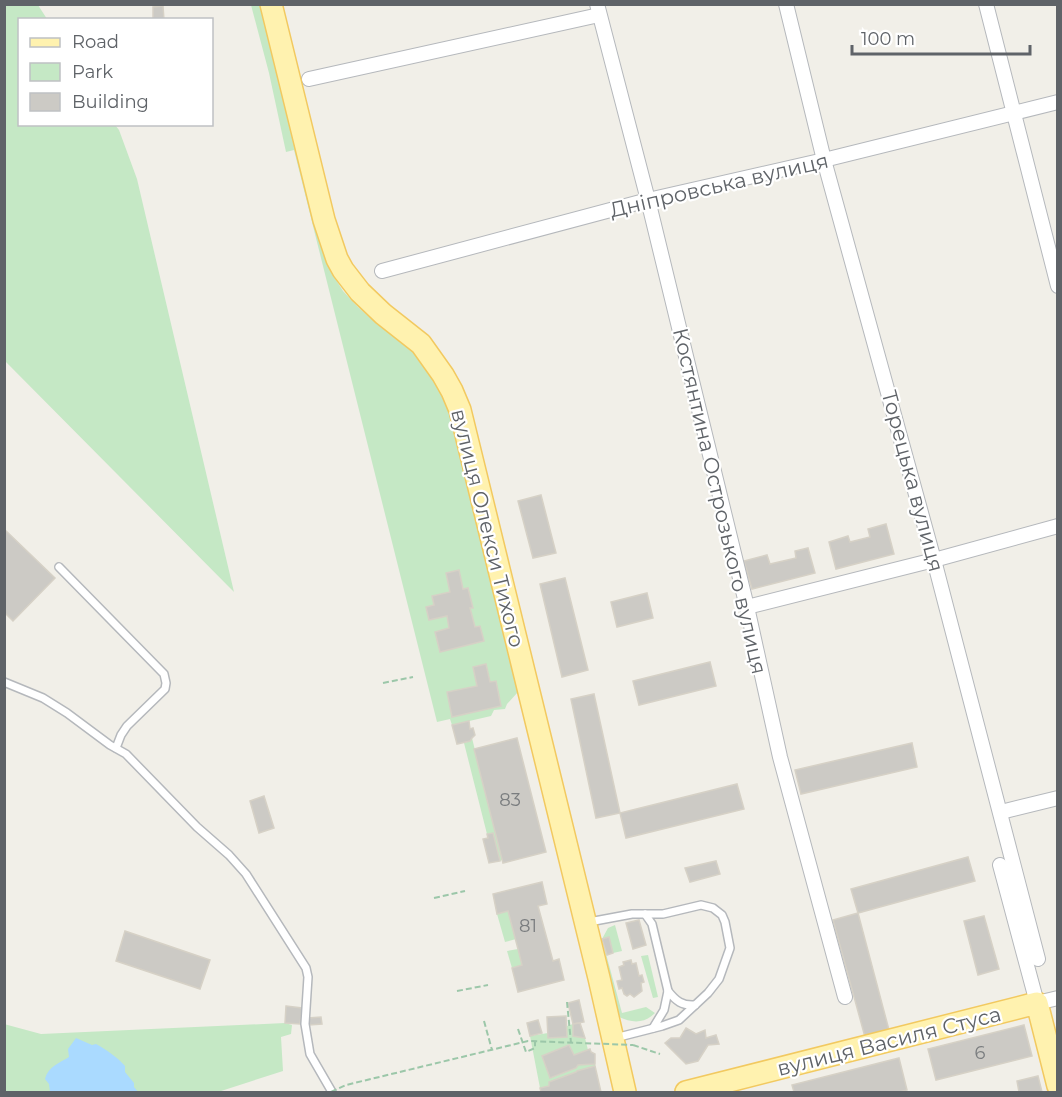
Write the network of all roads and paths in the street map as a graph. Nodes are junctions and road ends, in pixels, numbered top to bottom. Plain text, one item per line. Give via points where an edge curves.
1 (271, 4) edge
2 (786, 4) edge
3 (986, 4) edge
4 (598, 10) edge
5 (309, 79) dead end
6 (1058, 102) edge
7 (1013, 113) junction
8 (824, 160) junction
9 (648, 200) junction
10 (382, 271) dead end
11 (1058, 286) edge
12 (1058, 526) edge
13 (934, 560) junction
14 (59, 567) dead end
15 (747, 608) junction
16 (413, 677) dead end
17 (4, 682) edge
18 (383, 683) dead end
19 (116, 748) junction
20 (1058, 798) edge
21 (1001, 812) junction
22 (1000, 865) dead end
23 (465, 891) dead end
24 (434, 898) dead end
25 (645, 914) junction
26 (586, 923) junction
27 (1038, 959) dead end
28 (488, 985) dead end
29 (457, 991) dead end
30 (668, 991) junction
31 (845, 997) dead end
32 (1058, 998) edge
33 (567, 1002) dead end
34 (1037, 1003) junction
35 (695, 1005) junction
36 (484, 1021) dead end
37 (653, 1028) junction
38 (518, 1029) dead end
39 (613, 1038) junction
40 (535, 1041) junction
41 (571, 1042) junction
42 (492, 1050) junction
43 (660, 1054) dead end
44 (1058, 1086) edge
45 (331, 1092) edge
46 (625, 1092) edge
47 (686, 1092) edge

1 - 26 main road, вулиця Олекси Тихого via 337,259 360,292 421,344 443,375 460,410
2 - 8 street, Торецька вулиця
3 - 7 street
4 - 5 street
4 - 9 street, Костянтина Острозького вулиця
6 - 7 street, Дніпровська вулиця
7 - 8 street, Дніпровська вулиця
7 - 11 street
8 - 9 street, Дніпровська вулиця
8 - 13 street, Торецька вулиця
9 - 10 street, Дніпровська вулиця
9 - 15 street, Костянтина Острозького вулиця
12 - 13 street
13 - 15 street
13 - 21 street, Торецька вулиця
14 - 19 lane via 164,674 165,689 127,726
15 - 31 street, Костянтина Острозького вулиця via 780,757
16 - 18 path
17 - 19 lane via 44,698
19 - 45 lane via 229,855 278,922 306,968 309,1054
20 - 21 street
21 - 27 street, Торецька вулиця
22 - 34 street
23 - 24 path
25 - 26 lane
25 - 30 lane via 652,924
25 - 35 lane via 701,905 722,915 730,948 726,963 719,979
26 - 39 main road, вулиця Олекси Тихого
28 - 29 path
30 - 35 lane via 676,1001
30 - 37 lane via 664,1010
32 - 34 street, вулиця Василя Стуса
33 - 41 path
34 - 44 main road
34 - 47 main road, вулиця Василя Стуса
35 - 37 lane via 679,1020
36 - 42 path
37 - 39 lane
38 - 40 path via 526,1052 535,1048
39 - 46 main road, вулиця Олекси Тихого
40 - 41 path, bridge
40 - 42 path, bridge
41 - 43 path, bridge via 633,1045
42 - 45 path, bridge

